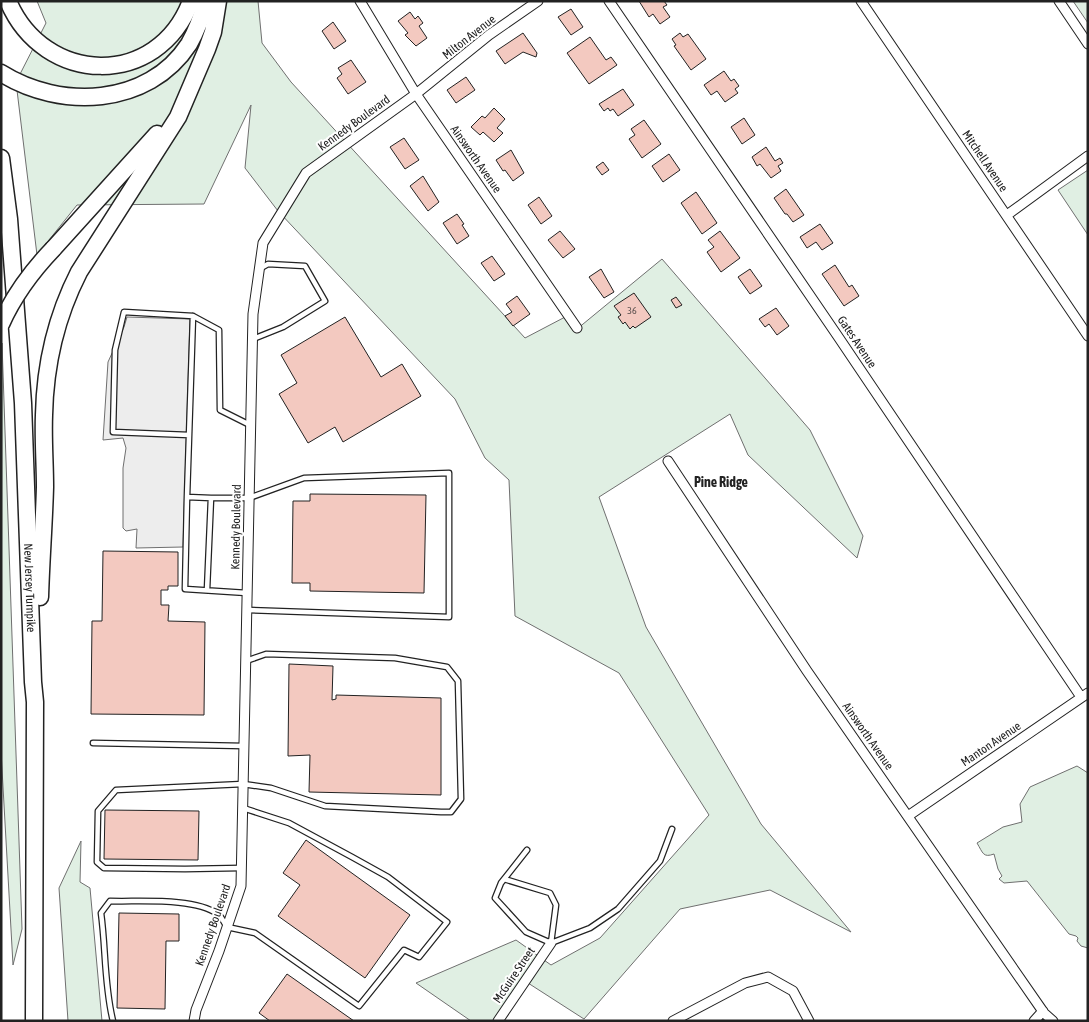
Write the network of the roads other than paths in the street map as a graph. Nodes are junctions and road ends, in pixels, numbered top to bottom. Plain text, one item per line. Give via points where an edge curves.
1 (8, 1) edge
2 (191, 1) edge
3 (206, 1) edge
4 (218, 1) edge
5 (360, 1) edge
6 (538, 1) edge
7 (609, 1) edge
8 (861, 1) edge
9 (1059, 1) edge
10 (1088, 44) edge
11 (1, 73) edge
12 (416, 94) junction
13 (185, 98) junction
14 (1088, 156) edge
15 (1, 158) edge
16 (1007, 215) junction
17 (260, 268) junction
18 (193, 316) junction
19 (1, 324) edge
20 (578, 328) dead end
21 (1088, 336) edge
22 (252, 339) junction
23 (250, 426) junction
24 (189, 435) junction
25 (668, 461) dead end
26 (188, 497) junction
27 (211, 498) junction
28 (249, 498) junction
29 (207, 590) junction
30 (247, 593) junction
31 (247, 610) junction
32 (246, 661) junction
33 (1084, 695) edge
34 (35, 702) junction
35 (93, 743) dead end
36 (244, 746) junction
37 (243, 784) junction
38 (242, 808) junction
39 (908, 816) junction
40 (672, 829) dead end
41 (527, 850) dead end
42 (241, 868) junction
43 (504, 878) junction
44 (227, 927) junction
45 (551, 943) junction
46 (1043, 1011) junction
47 (34, 1021) edge
48 (113, 1021) edge
49 (194, 1021) edge
50 (498, 1021) edge
51 (673, 1021) edge
52 (809, 1021) edge
53 (1034, 1021) edge
54 (1053, 1021) edge

1 - 2 highway via 22,26 36,42 52,53 71,62 113,66 137,60 156,49 181,23
3 - 11 highway via 200,23 176,60 145,82 107,96 86,98 49,94
4 - 13 highway via 207,49
5 - 12 street, Ainsworth Avenue
6 - 12 street, Milton Avenue via 489,35
7 - 33 street, Gates Avenue
8 - 16 street, Mitchell Avenue
9 - 10 street
12 - 17 street, Kennedy Boulevard via 306,173 263,243
12 - 20 street, Ainsworth Avenue
13 - 19 highway, bridge via 151,142 34,269
13 - 34 highway via 178,117 79,272 56,325 44,413 39,682
14 - 16 street
15 - 34 highway, New Jersey Turnpike via 23,403
16 - 21 street, Mitchell Avenue
17 - 22 street, Kennedy Boulevard
17 - 22 lane via 268,264 305,266 325,302 283,327
18 - 23 lane via 220,330 220,410
18 - 24 lane
18 - 24 lane via 124,312 115,350 113,432
22 - 23 street, Kennedy Boulevard
23 - 28 street, Kennedy Boulevard
24 - 26 lane
25 - 39 street, Ainsworth Avenue
26 - 27 lane
26 - 29 lane via 185,589
27 - 28 lane
27 - 29 lane
28 - 30 street, Kennedy Boulevard
28 - 31 lane via 304,478 449,474 448,617
29 - 30 lane
30 - 31 street, Kennedy Boulevard
31 - 32 street, Kennedy Boulevard
32 - 36 street, Kennedy Boulevard
32 - 37 lane via 266,654 395,658 447,667 458,681 461,800 451,812 325,806 271,788
33 - 39 street, Manton Avenue
34 - 47 highway, New Jersey Turnpike
35 - 36 lane
36 - 37 street, Kennedy Boulevard
37 - 38 street, Kennedy Boulevard
37 - 42 lane via 116,790 98,811 97,862 104,868
38 - 42 street, Kennedy Boulevard
38 - 44 lane via 289,823 388,877 447,922 419,957 404,950 359,1006 255,933
39 - 46 street, Ainsworth Avenue
40 - 45 lane via 660,861 618,909 590,928
41 - 43 lane
42 - 44 street, Kennedy Boulevard via 241,886
43 - 45 lane via 495,898 526,932
43 - 45 lane via 550,893 556,905
44 - 48 lane via 220,916 191,903 110,902 101,912 106,988
44 - 49 street, Kennedy Boulevard
45 - 50 street, McGuire Street
46 - 53 street
46 - 54 street, Ainsworth Avenue
51 - 52 street via 745,983 768,977 793,991

